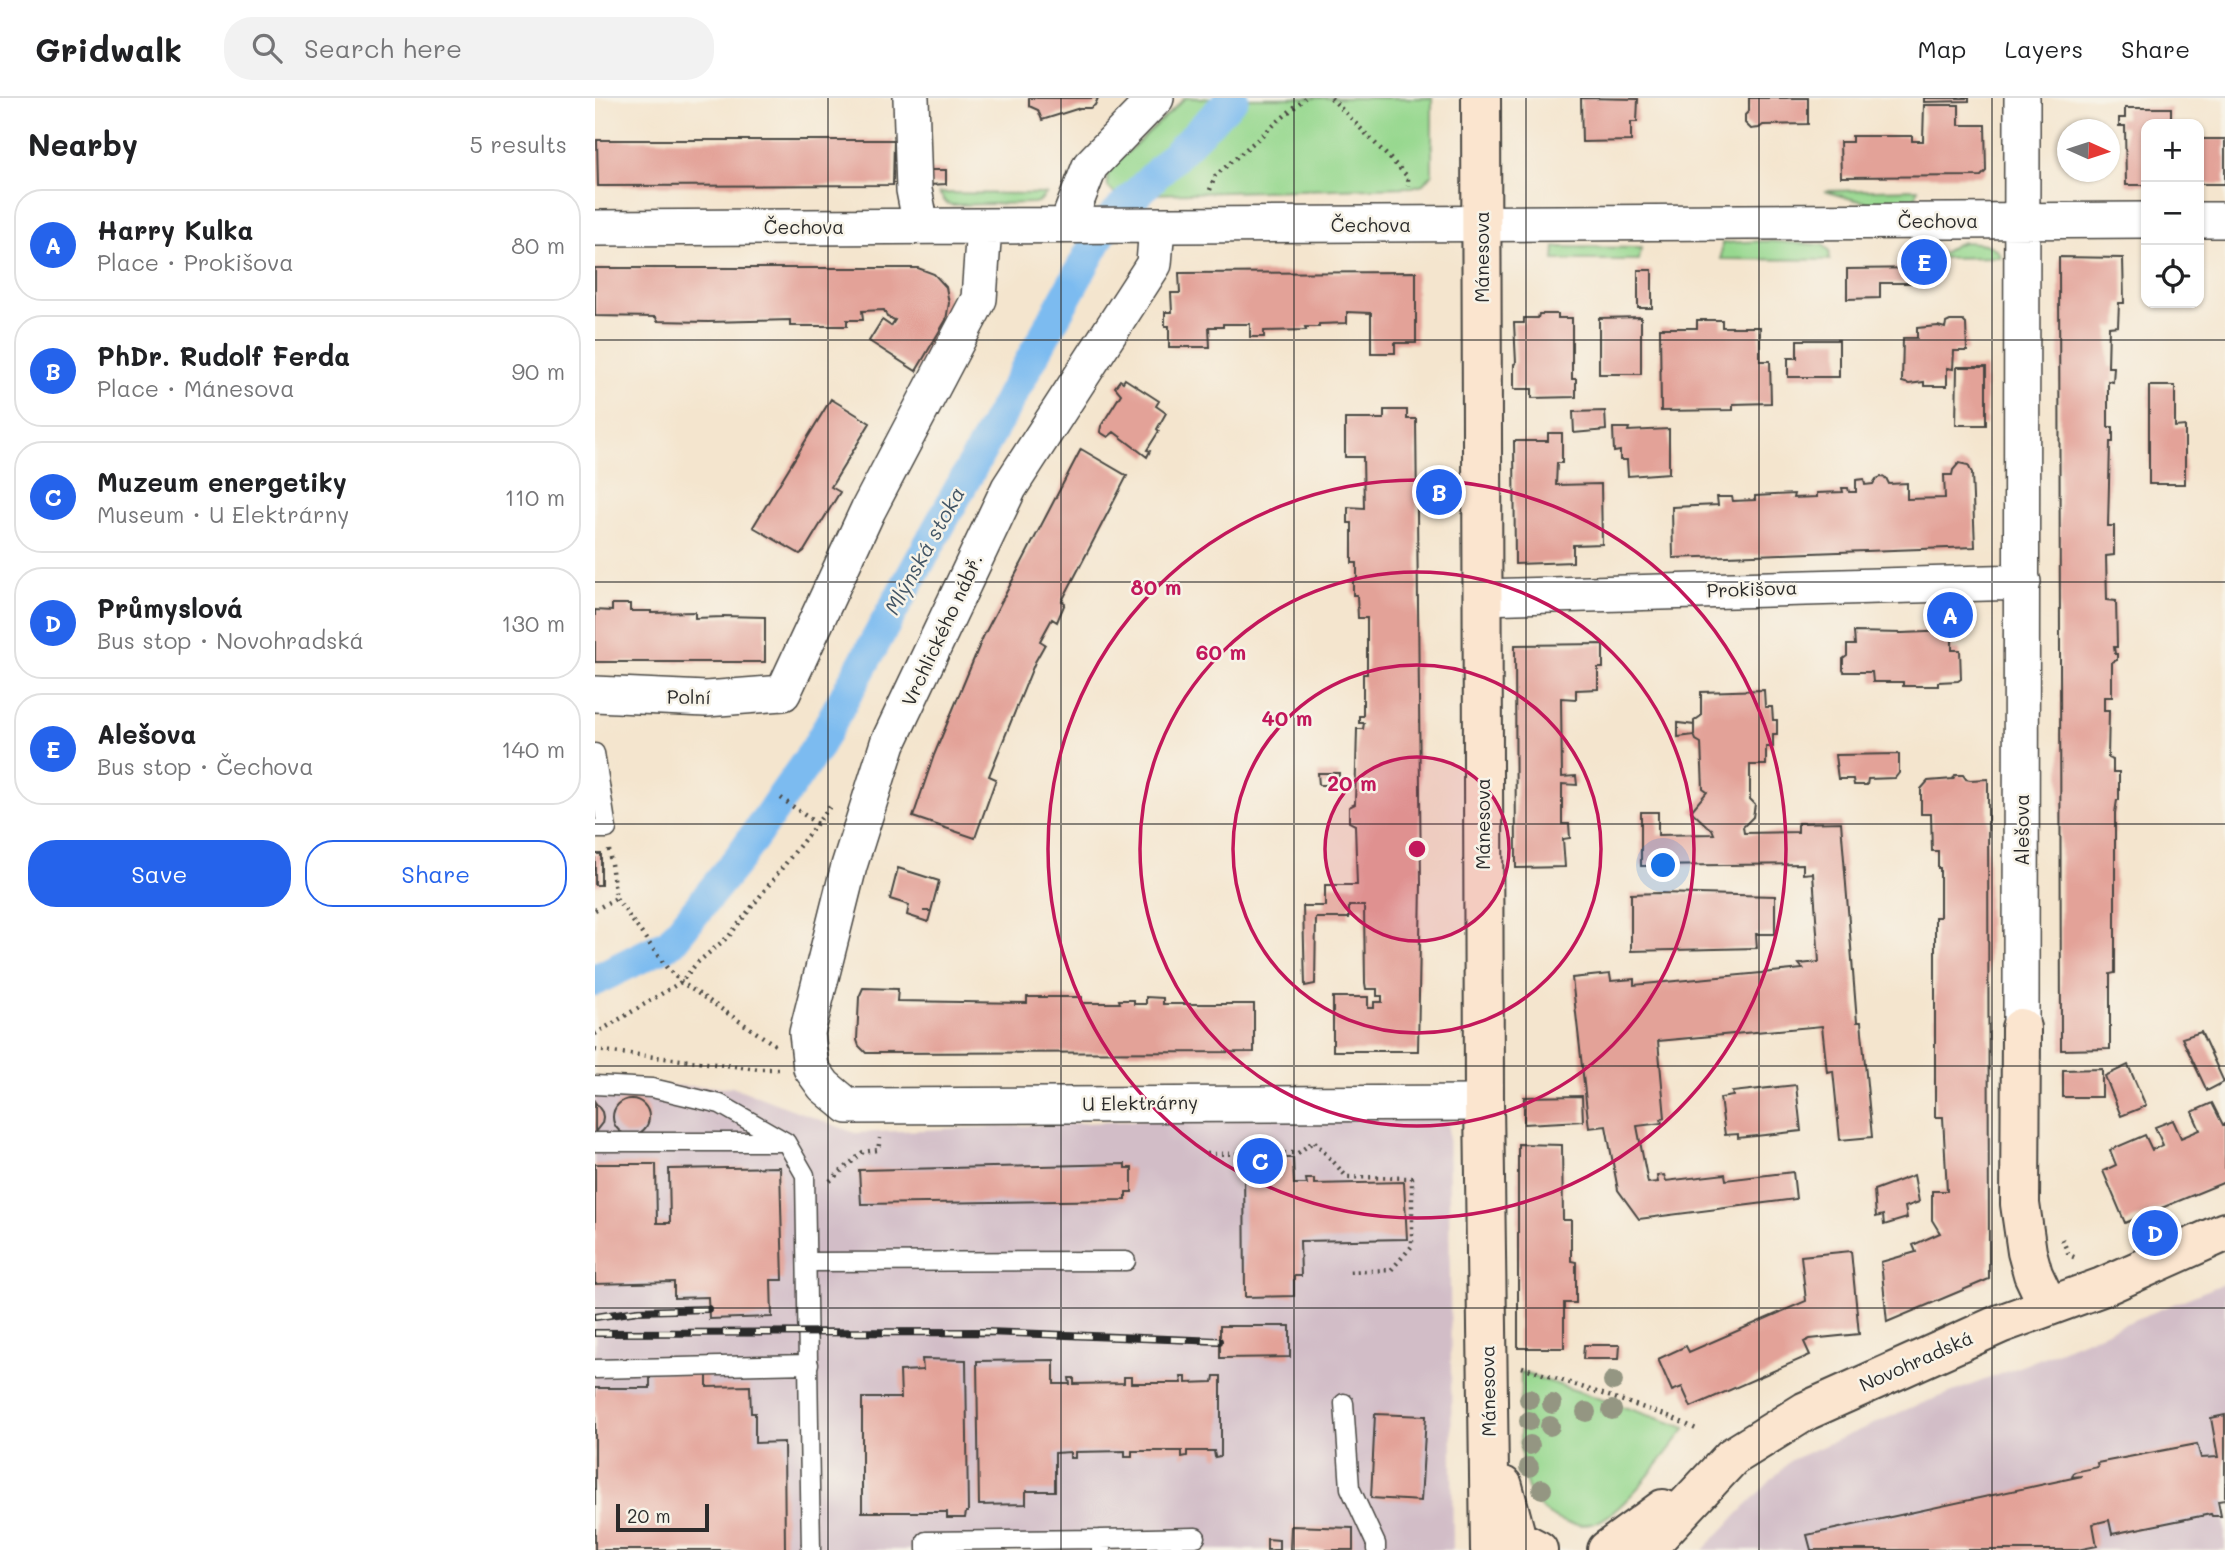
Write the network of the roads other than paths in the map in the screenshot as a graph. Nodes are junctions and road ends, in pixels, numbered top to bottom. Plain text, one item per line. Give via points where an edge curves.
1 (911, 98) edge
2 (1156, 98) edge
3 (1481, 98) edge
4 (2022, 98) edge
5 (2023, 220) junction
6 (2141, 220) edge
7 (2204, 220) edge
8 (2225, 220) edge
9 (1482, 224) junction
10 (1075, 225) junction
11 (921, 226) junction
12 (984, 226) junction
13 (1154, 226) junction
14 (595, 229) edge
15 (2023, 582) junction
16 (1482, 597) junction
17 (595, 694) edge
18 (595, 753) edge
19 (601, 829) edge
20 (2021, 1028) joint
21 (811, 1068) joint
22 (595, 1085) edge
23 (1484, 1103) junction
24 (595, 1142) edge
25 (786, 1142) junction
26 (2225, 1232) edge
27 (807, 1262) junction
28 (1126, 1262) dead end
29 (2048, 1306) junction
30 (809, 1364) junction
31 (595, 1369) edge
32 (1344, 1403) dead end
33 (1489, 1434) junction
34 (1732, 1457) junction
35 (1196, 1537) dead end
36 (1100, 1545) edge
37 (811, 1550) edge
38 (926, 1550) edge
39 (1376, 1550) edge
40 (1490, 1550) edge
41 (1538, 1550) edge
42 (1607, 1550) edge
43 (1646, 1550) edge

1 - 11 street via 914,190
2 - 10 street via 1090,166
3 - 9 main road, Mánesova
4 - 5 street, Alešova
5 - 6 street, Čechova
5 - 9 street, Čechova
5 - 15 street, Alešova
7 - 8 street
9 - 13 street, Čechova
9 - 16 main road, Mánesova
10 - 12 street, Čechova
10 - 13 street, Čechova
11 - 12 street, Čechova
11 - 14 street, Čechova
12 - 17 street, Polní via 979,299 868,510 783,693 706,699
13 - 21 street, Vrchlického nábř. via 1154,264 1009,488 888,743 849,866 807,1033
15 - 16 street, Prokišova
15 - 20 street, Alešova
16 - 23 main road, Mánesova
18 - 19 lane
20 - 29 main road, Alešova via 2021,1203 2027,1252
21 - 23 street, U Elektrárny via 848,1106
22 - 25 lane via 652,1087 720,1104
23 - 33 main road, Mánesova
24 - 25 lane
25 - 27 lane via 805,1175
26 - 29 main road, Novohradská
27 - 28 lane
27 - 30 lane
29 - 34 main road, Novohradská via 1806,1411
30 - 31 lane
30 - 37 lane
32 - 39 lane via 1350,1488
33 - 40 main road, Mánesova
33 - 41 main road via 1517,1539
34 - 42 main road
34 - 43 main road, Novohradská
35 - 36 lane
36 - 38 lane via 926,1541

